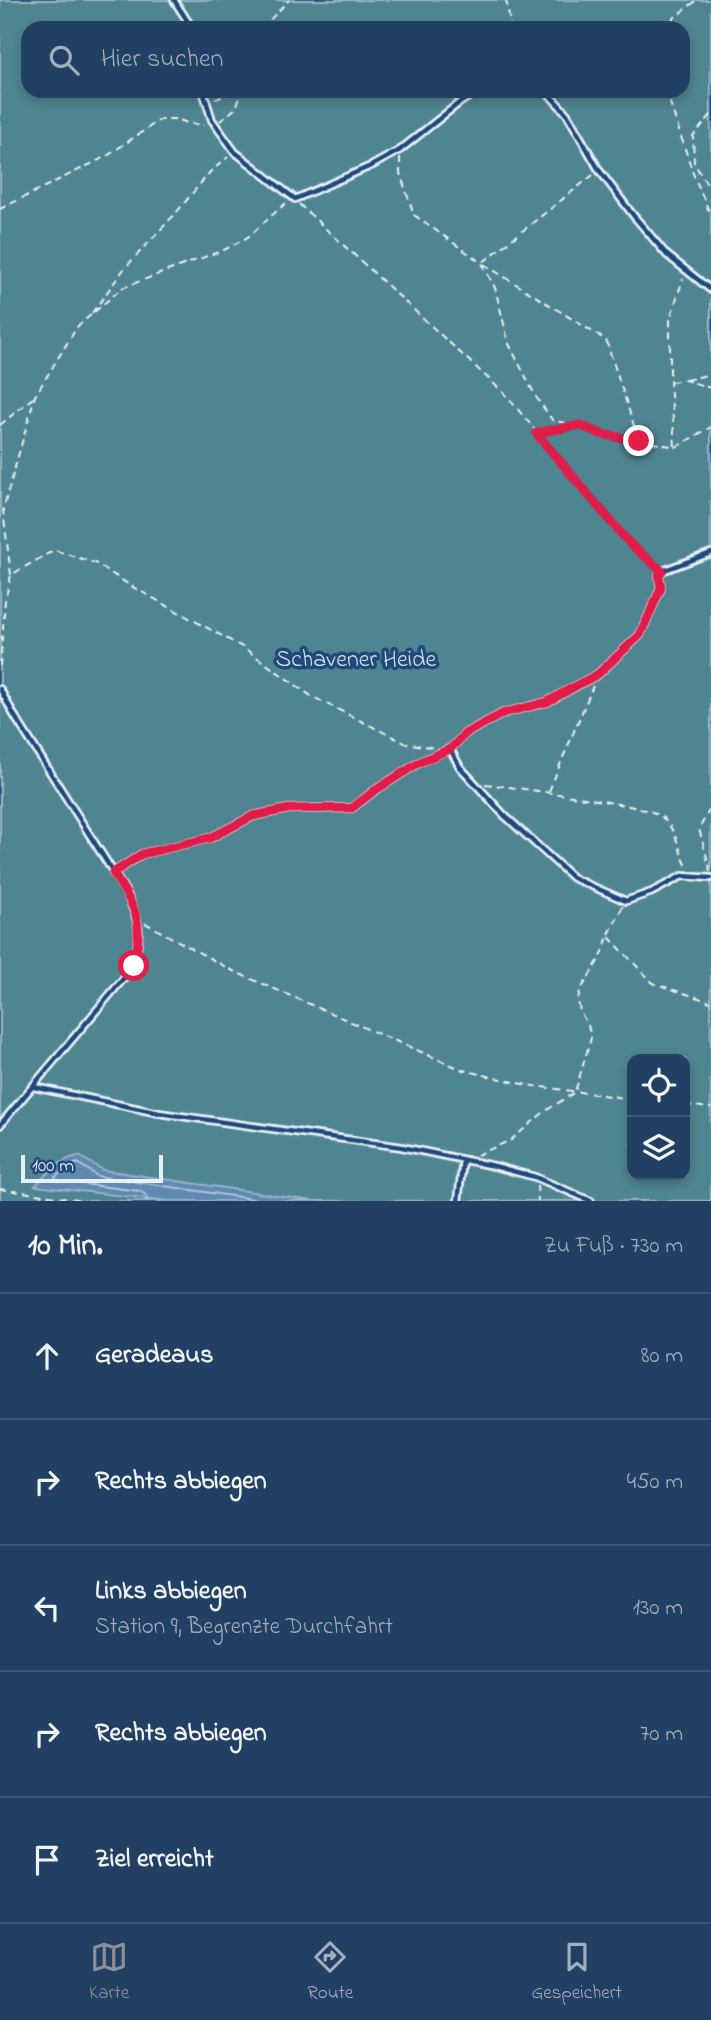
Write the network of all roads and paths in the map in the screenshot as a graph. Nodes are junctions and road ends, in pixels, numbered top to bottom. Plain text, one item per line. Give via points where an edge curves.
1 (174, 0) edge
2 (289, 0) edge
3 (506, 0) edge
4 (697, 0) edge
5 (188, 21) edge
6 (269, 21) edge
7 (510, 21) edge
8 (669, 21) edge
9 (205, 98) edge
10 (216, 98) edge
11 (239, 98) edge
12 (467, 98) edge
13 (552, 98) edge
14 (668, 98) edge
15 (206, 101) junction
16 (711, 115) edge
17 (216, 124) junction
18 (400, 150) junction
19 (235, 152) junction
20 (599, 170) junction
21 (711, 191) edge
22 (293, 198) junction
23 (0, 209) edge
24 (711, 216) edge
25 (482, 263) junction
26 (686, 272) junction
27 (711, 290) edge
28 (90, 316) junction
29 (711, 374) edge
30 (685, 380) junction
31 (670, 382) junction
32 (711, 388) edge
33 (35, 396) junction
34 (0, 425) edge
35 (580, 425) junction
36 (711, 427) edge
37 (536, 433) junction
38 (639, 441) junction
39 (676, 447) junction
40 (711, 553) edge
41 (662, 571) junction
42 (11, 575) junction
43 (0, 666) edge
44 (598, 674) junction
45 (0, 689) edge
46 (450, 749) junction
47 (474, 782) junction
48 (548, 792) junction
49 (711, 807) edge
50 (113, 873) junction
51 (695, 876) junction
52 (704, 876) junction
53 (711, 878) edge
54 (626, 901) junction
55 (138, 919) junction
56 (608, 936) junction
57 (711, 1002) edge
58 (34, 1087) junction
59 (575, 1092) junction
60 (627, 1098) edge
61 (690, 1106) edge
62 (711, 1108) edge
63 (0, 1125) edge
64 (463, 1160) junction
65 (535, 1177) junction
66 (0, 1189) edge
67 (85, 1201) edge
68 (458, 1201) edge
69 (538, 1201) edge
70 (591, 1201) edge

1 - 5 lane
2 - 6 path
3 - 7 path
4 - 8 path
9 - 15 lane
10 - 15 path
11 - 17 path via 236,108
12 - 18 lane
13 - 20 lane via 567,114
14 - 24 path
15 - 17 lane
16 - 21 path via 693,136 694,163
17 - 19 lane
17 - 23 path via 161,120 107,156
18 - 22 lane
18 - 25 path via 400,173 414,215
19 - 22 lane
19 - 28 path via 210,172 124,269
20 - 25 path
20 - 26 lane
22 - 28 path via 248,237 122,288
22 - 37 path via 505,394
25 - 35 path via 495,288 509,344 536,397 553,421
25 - 38 path via 606,340
26 - 27 lane
26 - 31 path via 670,319
28 - 33 path via 77,327
29 - 30 path
30 - 31 path
30 - 32 path
31 - 39 path
33 - 34 path
33 - 42 path via 3,510
35 - 37 path
35 - 38 path
36 - 39 path
37 - 41 path via 631,545
38 - 39 path
40 - 41 lane
41 - 44 lane via 661,588 640,635
42 - 43 path
42 - 46 path via 54,550 94,563 244,648 311,696 405,743
44 - 46 lane via 547,702 504,713 466,733
44 - 48 path
45 - 50 lane
46 - 47 lane
46 - 50 lane via 420,762 352,808 289,809 253,816 210,838 142,854
47 - 48 path
47 - 54 lane via 573,878
48 - 51 path via 658,813 674,830 686,867
49 - 52 path via 699,829 710,869
50 - 55 lane
51 - 52 lane
51 - 54 lane via 682,876
52 - 53 lane
54 - 56 path
55 - 58 lane via 134,966
55 - 59 path via 235,972 463,1070
56 - 57 path via 653,983
56 - 59 path via 578,1000 591,1038
58 - 63 lane
58 - 64 lane via 159,1114 389,1145
59 - 60 path
59 - 64 path via 511,1140
61 - 62 path
64 - 65 lane
64 - 68 lane
65 - 69 path
65 - 70 lane
66 - 67 path

